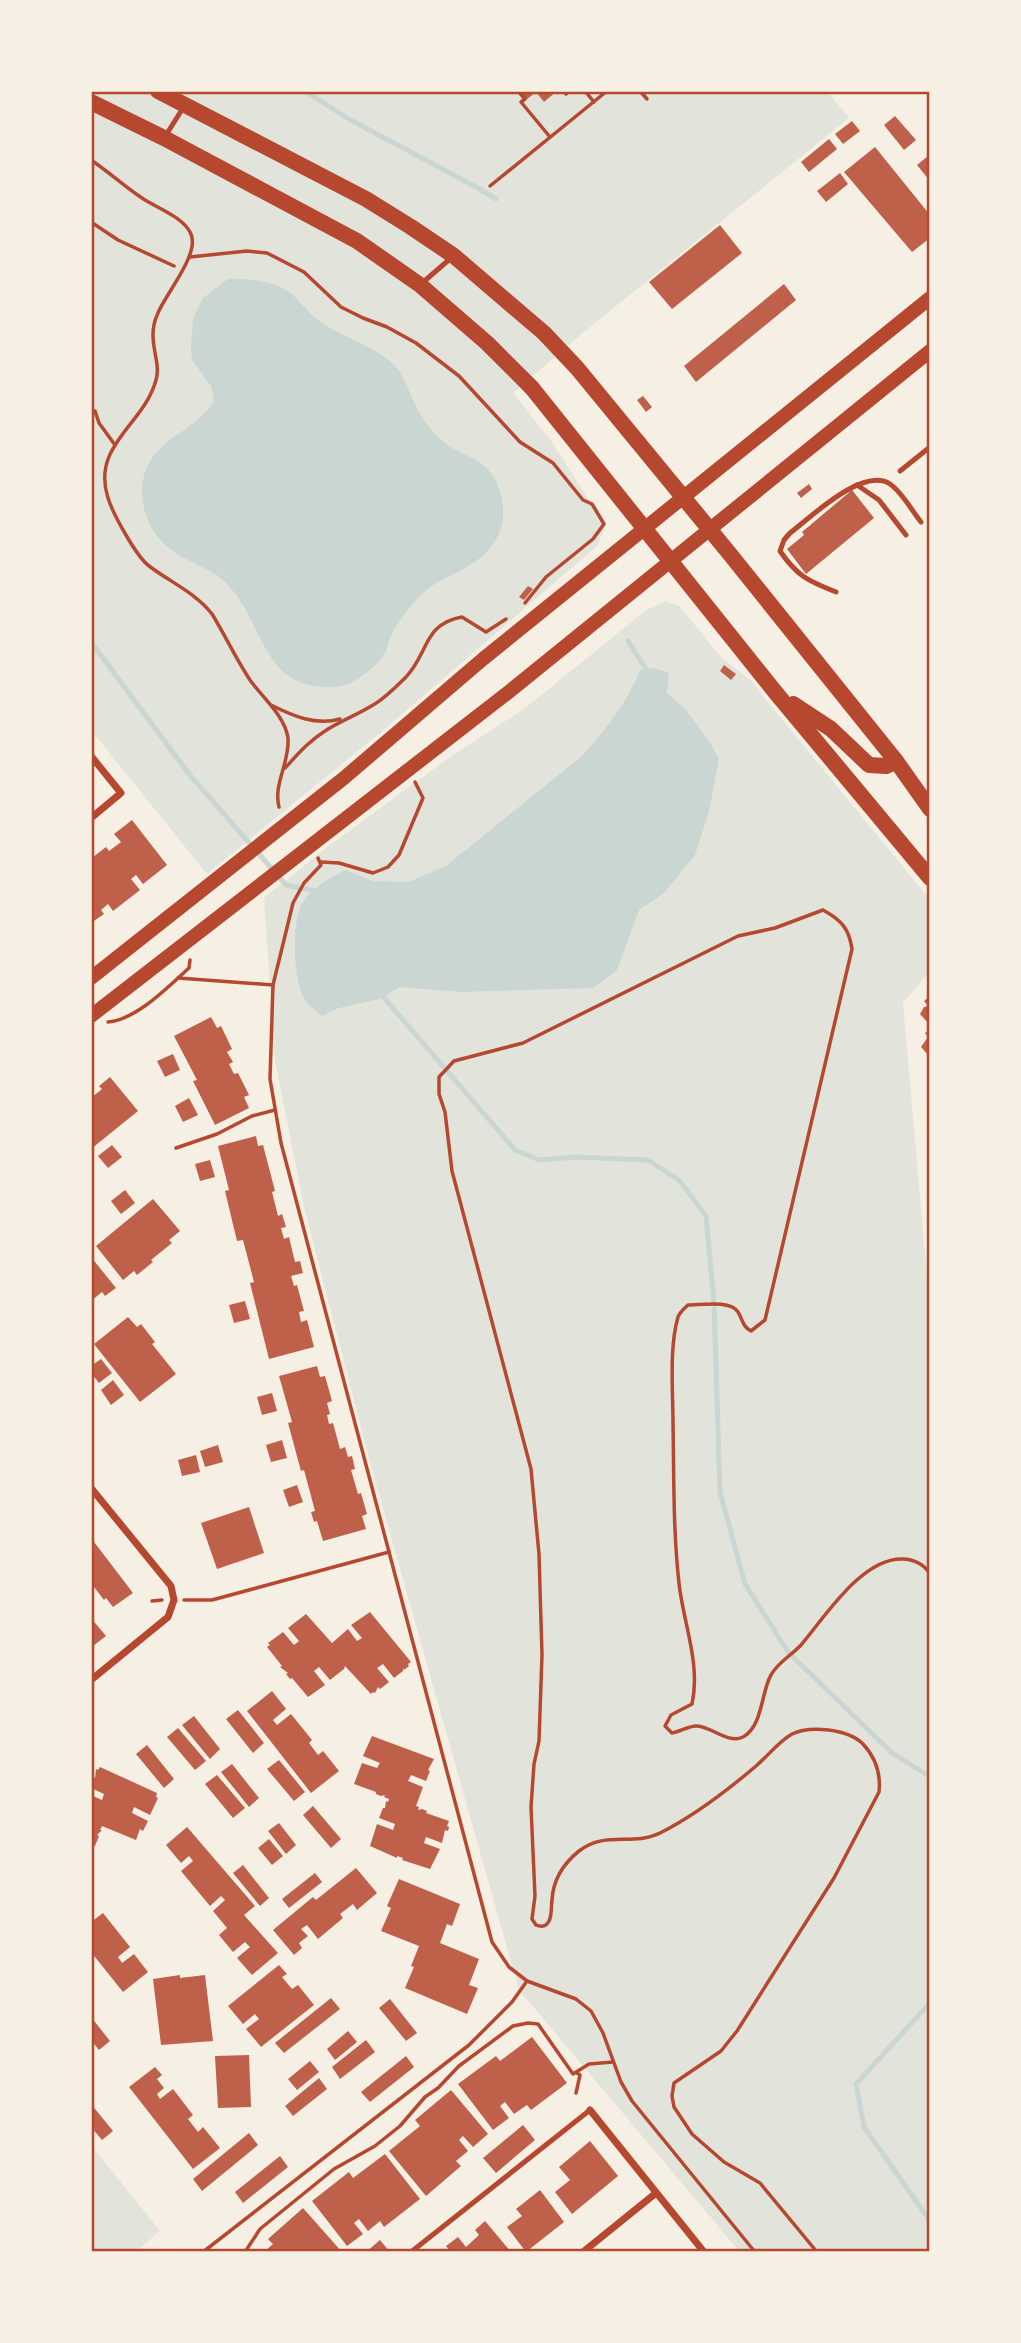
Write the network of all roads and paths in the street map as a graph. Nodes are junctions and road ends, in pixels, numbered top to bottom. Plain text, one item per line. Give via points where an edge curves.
1 (158, 91) edge
2 (518, 91) edge
3 (585, 91) edge
4 (607, 91) edge
5 (640, 91) edge
6 (647, 99) dead end
7 (91, 102) edge
8 (594, 102) junction
9 (185, 106) junction
10 (550, 137) junction
11 (164, 138) junction
12 (91, 160) edge
13 (490, 186) dead end
14 (91, 222) edge
15 (454, 256) junction
16 (190, 257) junction
17 (174, 267) dead end
18 (420, 285) junction
19 (930, 298) edge
20 (929, 353) edge
21 (95, 411) dead end
22 (115, 445) junction
23 (930, 447) edge
24 (900, 471) dead end
25 (856, 485) junction
26 (683, 498) junction
27 (921, 522) dead end
28 (645, 529) junction
29 (710, 530) junction
30 (906, 535) dead end
31 (671, 561) junction
32 (836, 592) dead end
33 (521, 608) dead end
34 (512, 614) dead end
35 (776, 693) junction
36 (270, 704) junction
37 (349, 717) junction
38 (91, 756) edge
39 (896, 761) junction
40 (285, 768) junction
41 (408, 772) junction
42 (279, 807) dead end
43 (930, 808) edge
44 (91, 818) edge
45 (930, 878) edge
46 (181, 945) junction
47 (91, 978) edge
48 (177, 978) junction
49 (273, 985) junction
50 (94, 1014) edge
51 (275, 1110) junction
52 (176, 1148) dead end
53 (91, 1488) edge
54 (389, 1552) junction
55 (930, 1574) edge
56 (174, 1600) junction
57 (152, 1601) dead end
58 (91, 1680) edge
59 (527, 1981) junction
60 (613, 2062) junction
61 (577, 2073) junction
62 (576, 2093) dead end
63 (590, 2110) joint
64 (656, 2193) junction
65 (203, 2252) edge
66 (245, 2252) edge
67 (411, 2252) edge
68 (583, 2252) edge
69 (704, 2252) edge
70 (755, 2252) edge
71 (817, 2252) edge

1 - 9 main road
2 - 10 path via 525,99 521,102
3 - 8 path
4 - 8 path
5 - 6 path
7 - 11 main road
8 - 10 path
9 - 11 lane
9 - 15 main road via 366,199
10 - 13 path
11 - 18 main road via 357,241
12 - 16 path via 184,223 192,234
14 - 17 path
15 - 18 lane
15 - 26 main road via 551,340
16 - 22 path via 152,331 156,382
16 - 33 path via 267,253 304,272 341,307 387,327 437,358 520,442 553,463 583,500 592,504 604,524 593,539 546,577
18 - 28 main road via 532,388
19 - 26 main road
20 - 29 main road
21 - 22 path
22 - 36 path via 104,474 115,517 146,564 205,604 249,679
23 - 24 lane
25 - 27 lane via 881,480 891,485
25 - 30 lane via 879,500
25 - 32 lane via 790,533 781,545 791,567 805,579
26 - 28 main road
26 - 29 main road
28 - 31 main road
28 - 47 main road via 300,814
29 - 31 main road
29 - 39 main road
31 - 35 main road
31 - 41 main road
34 - 37 path via 486,632 462,617 448,619 436,628 406,677 376,703
35 - 39 main road via 831,729 869,765
35 - 45 main road
36 - 37 path via 315,722
36 - 40 path via 288,735
37 - 40 path via 309,742
38 - 44 street via 121,793
39 - 43 main road
40 - 42 path via 277,791
41 - 46 main road
41 - 49 path via 423,797 399,855 388,867 373,873 320,860 319,869 293,902
46 - 48 path via 191,960
46 - 50 main road
48 - 49 path
48 - 50 path via 124,1020 109,1023
49 - 51 path via 270,1079
51 - 52 path
51 - 54 path
53 - 56 street via 171,1587
54 - 56 path via 212,1600
54 - 59 path via 492,1942 509,1967
55 - 71 path via 914,1560 898,1559 881,1563 849,1588 771,1675 752,1727 743,1737 696,1726 672,1733 665,1726 671,1715 692,1703 695,1692 678,1581 674,1505 672,1383 679,1313 688,1305 732,1307 751,1331 765,1320 852,948 850,932 823,911 738,936 523,1043 454,1061 439,1077 452,1171 531,1469 539,1554 541,1655 539,1741 531,1807 532,1919 541,1927 547,1924 557,1877 581,1849 597,1841 643,1839 659,1833 754,1768 794,1733 842,1732 859,1740 877,1763 879,1792 834,1878 721,2051 674,2083 672,2096 692,2134 760,2183
56 - 57 path
56 - 58 street via 169,1617
59 - 60 path via 576,1999 591,2011
59 - 65 path via 468,2045
60 - 61 path via 589,2064
60 - 70 path via 632,2101
61 - 62 path
61 - 66 path via 570,2071 538,2024 513,2026 459,2066 376,2146 334,2169 260,2229
63 - 64 street
63 - 67 lane
64 - 68 street
64 - 69 street

